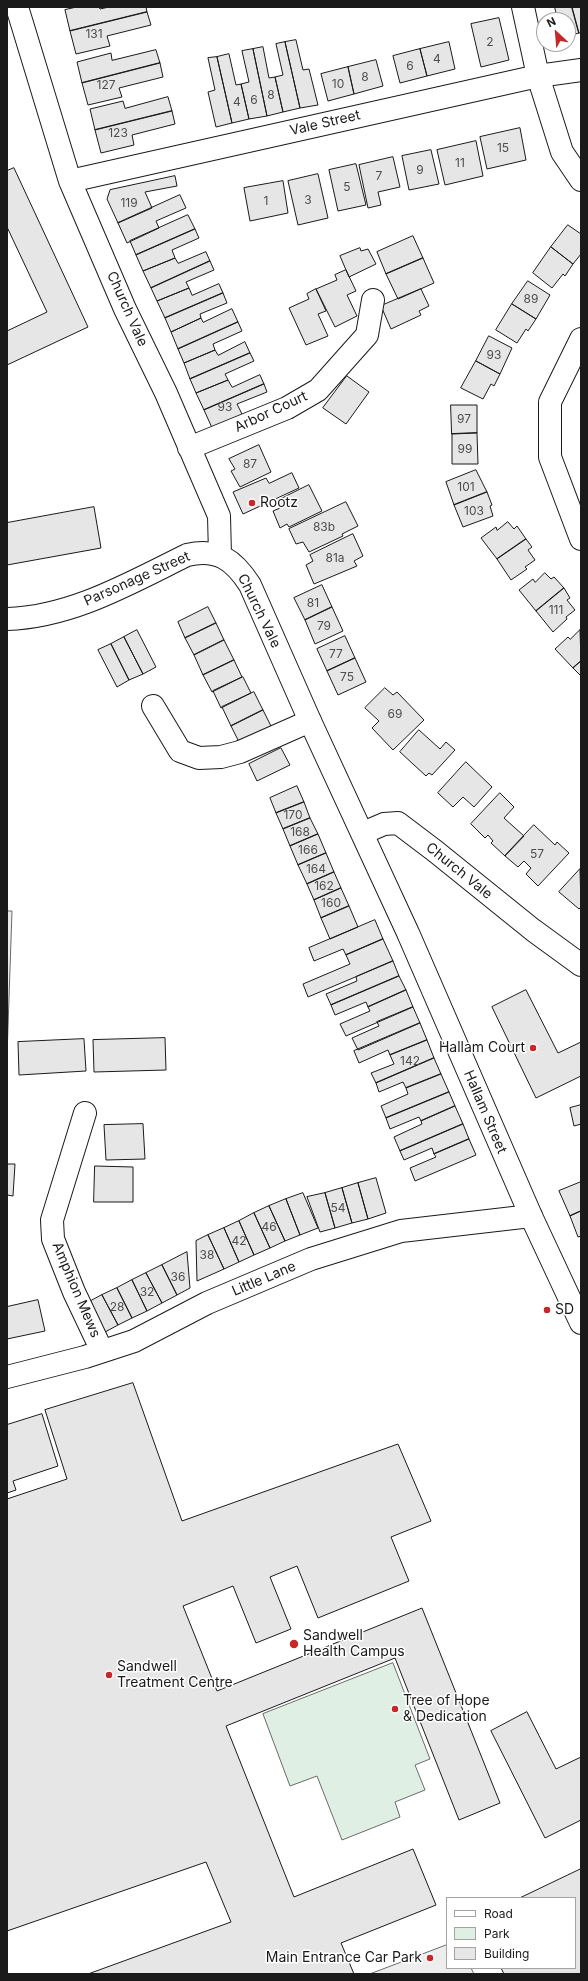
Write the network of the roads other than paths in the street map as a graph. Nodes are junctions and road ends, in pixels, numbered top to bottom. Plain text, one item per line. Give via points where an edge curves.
1 (17, 7) edge
2 (523, 7) edge
3 (581, 70) edge
4 (538, 76) junction
5 (581, 180) edge
6 (70, 181) junction
7 (373, 300) dead end
8 (581, 339) edge
9 (189, 448) junction
10 (581, 539) edge
11 (220, 556) junction
12 (7, 619) edge
13 (153, 706) dead end
14 (310, 721) junction
15 (363, 833) junction
16 (581, 965) edge
17 (85, 1113) dead end
18 (531, 1216) junction
19 (581, 1323) edge
20 (102, 1351) junction
21 (7, 1378) edge

1 - 6 street, Church Vale
2 - 4 street
3 - 4 street, Vale Street
4 - 5 street via 562,152
4 - 6 street, Vale Street
6 - 9 street, Church Vale
7 - 9 street, Arbor Court via 367,336 318,390 287,408
8 - 10 street via 550,402 550,456
9 - 11 street, Church Vale via 219,516
11 - 12 street, Parsonage Street via 197,553 187,555 109,594 64,609 23,619
11 - 14 street, Church Vale via 234,563 250,586
13 - 14 street via 180,751 199,758 221,757 240,752
14 - 15 street, Church Vale
15 - 16 street, Church Vale via 384,824 398,823
15 - 18 street, Hallam Street
17 - 20 street, Amphion Mews via 52,1220 53,1239 74,1292
18 - 19 street, Hallam Street
18 - 20 street, Little Lane via 401,1231 311,1259 207,1303 134,1341
20 - 21 street, Little Lane

